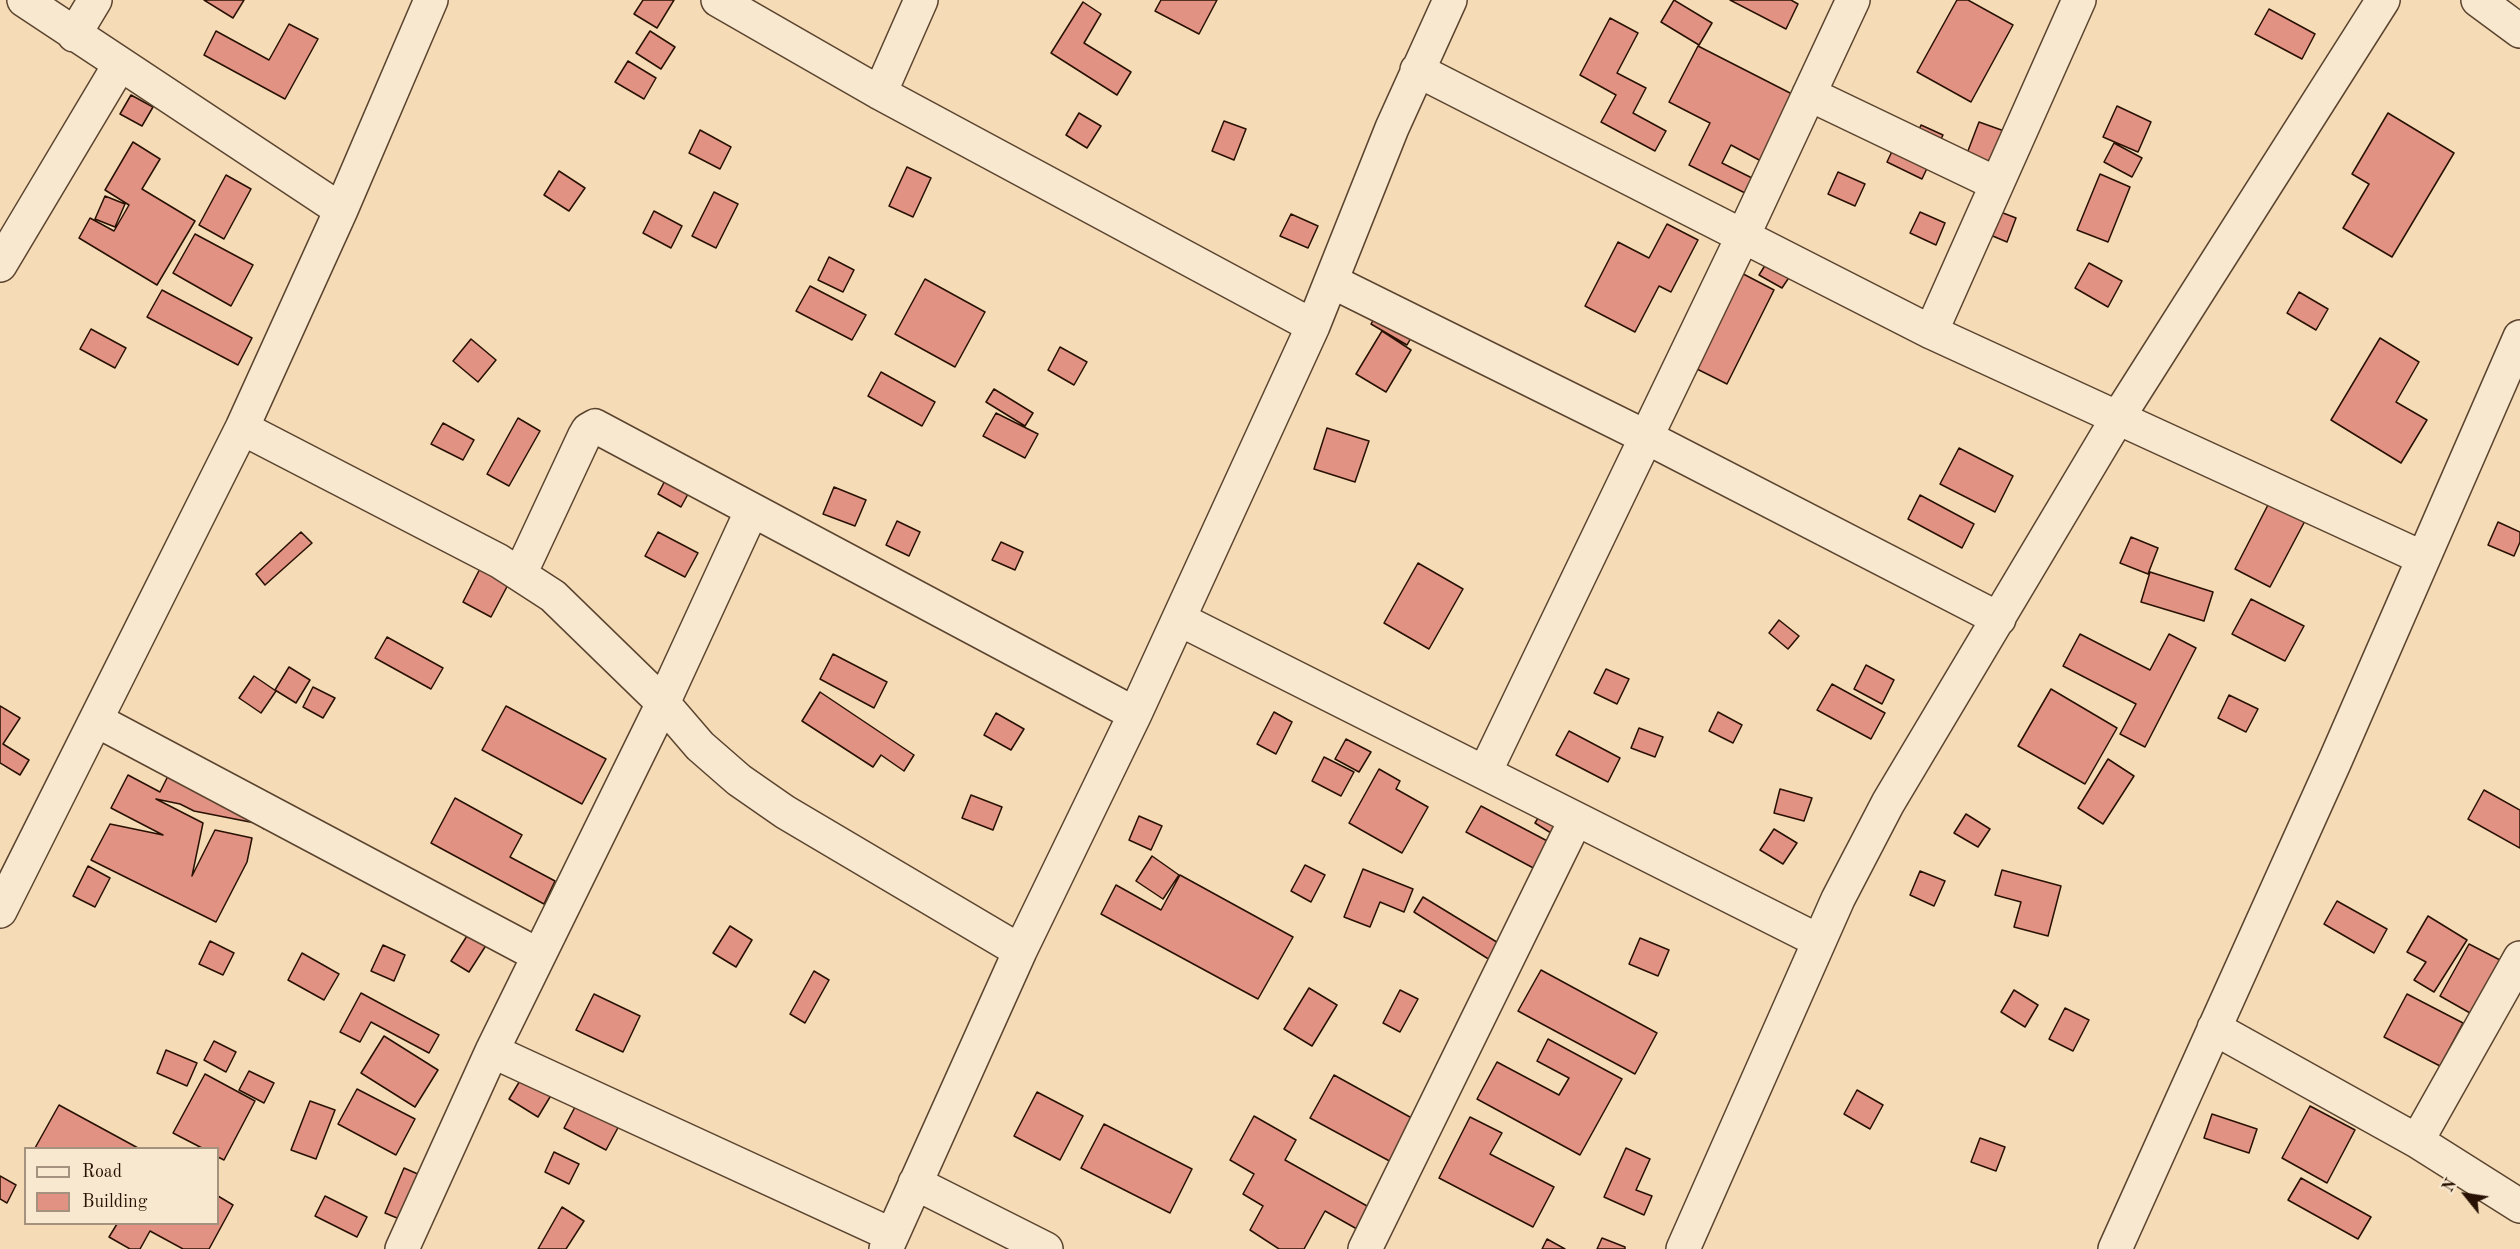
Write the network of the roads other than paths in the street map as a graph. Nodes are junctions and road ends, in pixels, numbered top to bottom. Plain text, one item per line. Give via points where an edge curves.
1 (24, 0) edge
2 (95, 0) edge
3 (431, 0) edge
4 (717, 0) edge
5 (921, 0) edge
6 (1450, 0) edge
7 (1852, 0) edge
8 (2079, 0) edge
9 (2383, 0) edge
10 (2478, 0) edge
11 (2520, 31) edge
12 (74, 35) junction
13 (120, 64) junction
14 (1417, 70) junction
15 (880, 93) junction
16 (1809, 94) junction
17 (1997, 184) junction
18 (341, 210) junction
19 (1742, 238) junction
20 (0, 264) edge
21 (1333, 282) junction
22 (1313, 326) junction
23 (1931, 332) junction
24 (2520, 337) edge
25 (2117, 419) junction
26 (242, 428) junction
27 (1646, 437) junction
28 (752, 510) junction
29 (2423, 558) junction
30 (520, 574) junction
31 (1179, 619) junction
32 (1999, 619) junction
33 (663, 703) junction
34 (1135, 714) junction
35 (96, 720) junction
36 (1485, 772) junction
37 (1576, 819) junction
38 (0, 911) edge
39 (1819, 941) junction
40 (1020, 951) junction
41 (538, 955) junction
42 (2520, 958) edge
43 (2214, 1028) junction
44 (492, 1051) junction
45 (2417, 1141) junction
46 (915, 1183) junction
47 (2520, 1206) edge
48 (889, 1242) edge
49 (402, 1249) edge
50 (1046, 1249) edge
51 (1365, 1249) edge
52 (1683, 1249) edge
53 (2115, 1249) edge

1 - 12 street
2 - 12 street
3 - 18 street
4 - 15 street
5 - 15 street
6 - 14 street
7 - 16 street
8 - 17 street
9 - 25 street
10 - 11 street
12 - 13 street
13 - 18 street
13 - 20 street
14 - 19 street
14 - 21 street
15 - 22 street
16 - 17 street
16 - 19 street
17 - 23 street
18 - 26 street
19 - 23 street
19 - 27 street
21 - 22 street
21 - 27 street
22 - 31 street
23 - 25 street
24 - 29 street
25 - 29 street
25 - 32 street
26 - 30 street
26 - 35 street
27 - 32 street
27 - 36 street
28 - 30 street via 595,426 584,437
28 - 33 street
28 - 34 street
29 - 43 street
30 - 33 street via 553,596
31 - 34 street
31 - 36 street
32 - 39 street via 1888,802
33 - 40 street via 700,746 785,812
33 - 41 street
34 - 40 street
35 - 38 street
35 - 41 street
36 - 37 street
37 - 39 street
37 - 51 street
39 - 52 street
40 - 46 street
41 - 44 street
42 - 45 street
43 - 45 street
43 - 53 street
44 - 48 street
44 - 49 street
45 - 47 street
46 - 48 street
46 - 50 street

